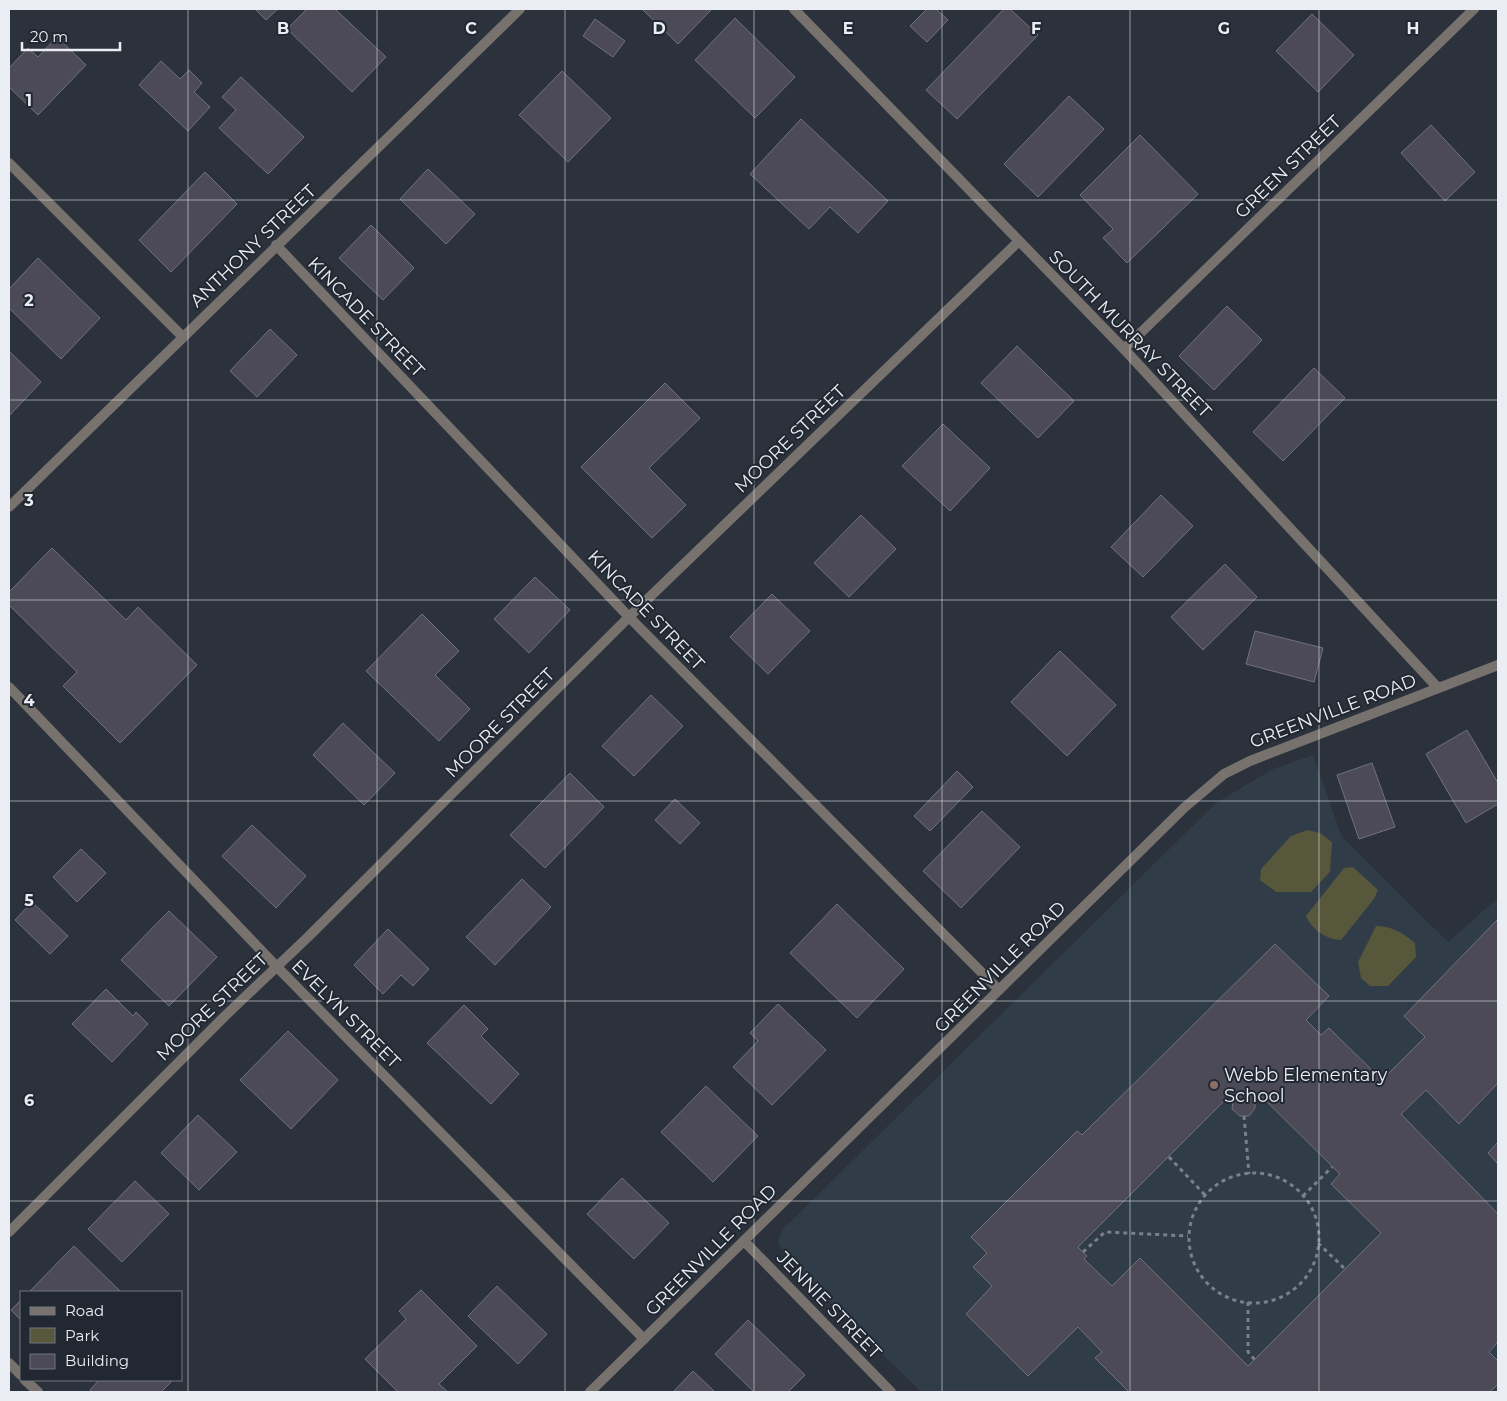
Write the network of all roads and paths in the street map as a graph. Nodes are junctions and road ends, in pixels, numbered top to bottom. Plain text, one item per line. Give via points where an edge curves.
1 (520, 9) edge
2 (794, 9) edge
3 (1474, 9) edge
4 (9, 163) edge
5 (1019, 241) junction
6 (276, 245) junction
7 (183, 337) junction
8 (1124, 349) junction
9 (9, 507) edge
10 (629, 617) junction
11 (1498, 665) edge
12 (9, 686) edge
13 (1438, 688) junction
14 (278, 967) junction
15 (999, 990) junction
16 (1244, 1116) dead end
17 (1168, 1157) dead end
18 (1332, 1166) dead end
19 (1249, 1174) junction
20 (1205, 1195) junction
21 (1303, 1196) junction
22 (9, 1232) edge
23 (1188, 1236) junction
24 (744, 1241) junction
25 (1318, 1242) junction
26 (1083, 1252) dead end
27 (1345, 1270) dead end
28 (1248, 1302) junction
29 (644, 1339) junction
30 (1255, 1360) dead end
31 (9, 1363) edge
32 (20, 1374) edge
33 (27, 1381) edge
34 (38, 1392) edge
35 (590, 1392) edge
36 (891, 1392) edge

1 - 6 street, ANTHONY STREET
2 - 5 street, SOUTH MURRAY STREET
3 - 8 street, GREEN STREET
4 - 7 street
5 - 8 street, SOUTH MURRAY STREET
5 - 10 street, MOORE STREET
6 - 7 street, ANTHONY STREET
6 - 10 street, KINCADE STREET
7 - 9 street, ANTHONY STREET
8 - 13 street, SOUTH MURRAY STREET
10 - 14 street, MOORE STREET
10 - 15 street, KINCADE STREET
11 - 13 street, GREENVILLE ROAD
12 - 14 street, EVELYN STREET
13 - 15 street, GREENVILLE ROAD via 1224,774 1185,807
14 - 22 street, MOORE STREET
14 - 29 street, EVELYN STREET
15 - 24 street, GREENVILLE ROAD
16 - 19 path
17 - 20 path
18 - 21 path
19 - 20 path via 1221,1182
19 - 21 path via 1281,1179
20 - 23 path via 1193,1214
21 - 25 path via 1318,1226
23 - 26 path via 1105,1232
23 - 28 path via 1191,1258 1202,1278 1218,1293 1238,1302
24 - 29 street, GREENVILLE ROAD
24 - 36 street, JENNIE STREET
25 - 27 path
25 - 28 path via 1312,1266 1300,1284 1282,1297 1261,1303
28 - 30 path via 1248,1352
29 - 35 street, GREENVILLE ROAD
31 - 32 street
33 - 34 street

